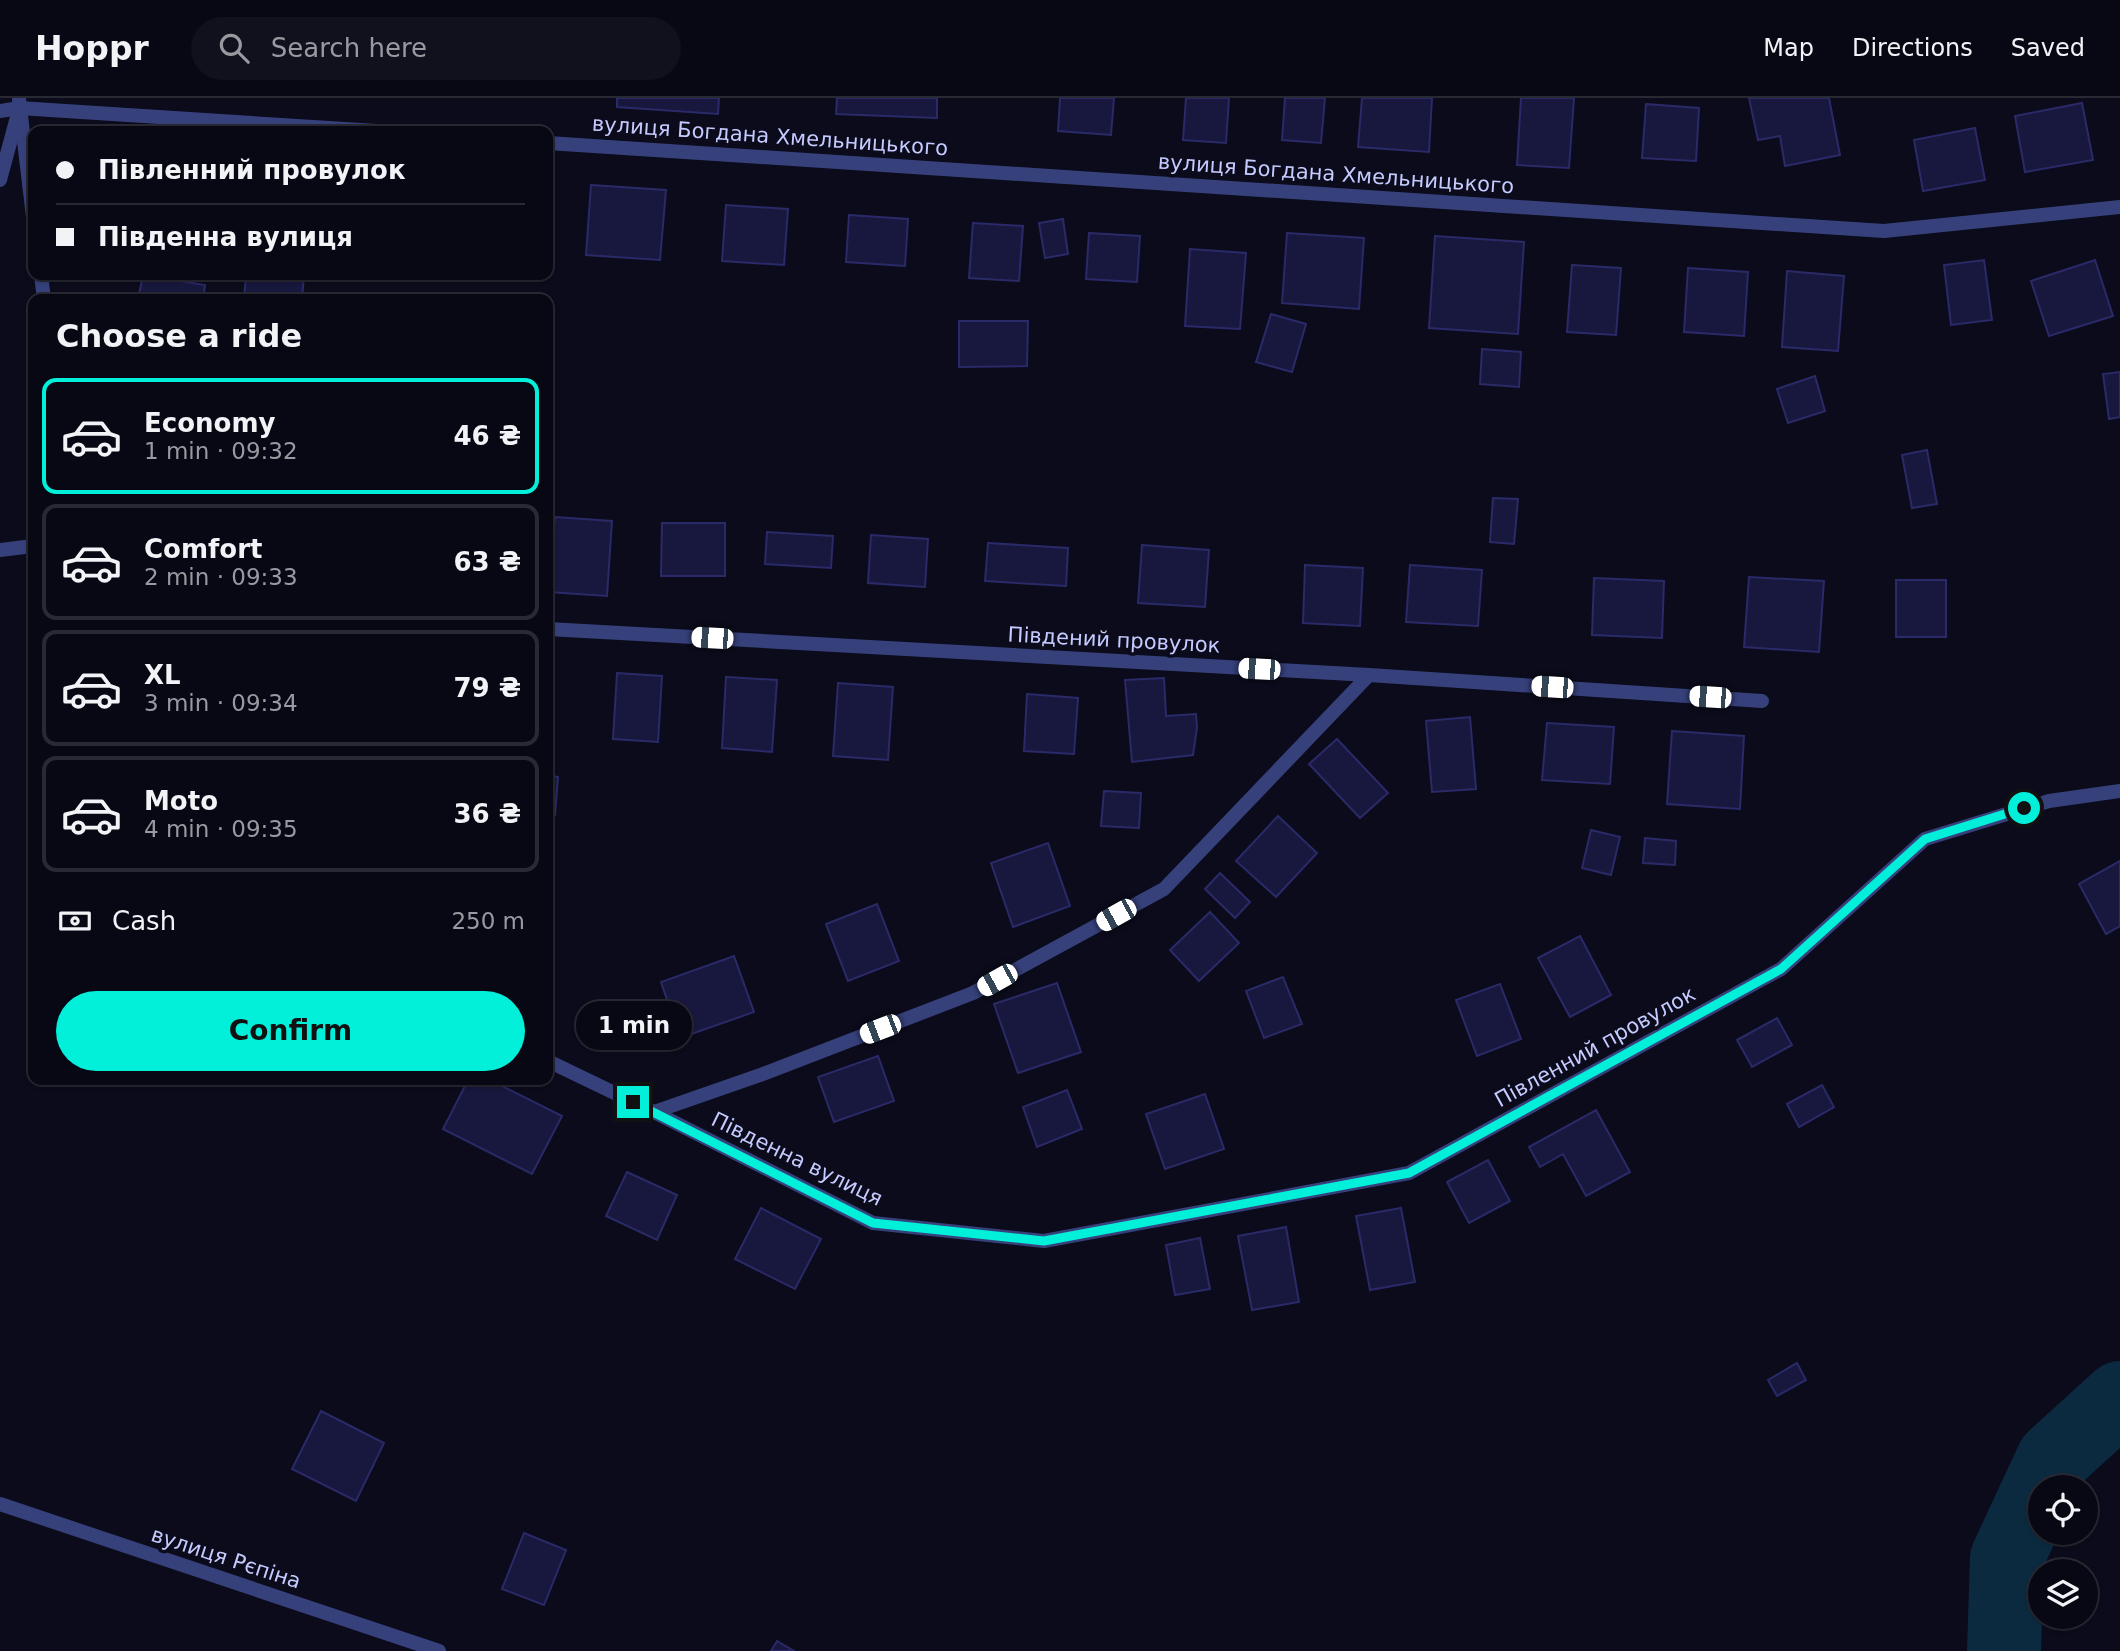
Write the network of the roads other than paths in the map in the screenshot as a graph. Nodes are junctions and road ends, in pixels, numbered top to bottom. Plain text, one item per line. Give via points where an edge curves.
1 (19, 103) edge
2 (0, 111) edge
3 (312, 126) edge
4 (553, 143) edge
5 (28, 176) edge
6 (0, 180) edge
7 (2120, 208) edge
8 (28, 547) edge
9 (0, 550) edge
10 (553, 629) edge
11 (1368, 675) junction
12 (1762, 701) dead end
13 (2120, 791) edge
14 (553, 1062) edge
15 (654, 1112) junction
16 (1044, 1241) joint
17 (0, 1504) edge
18 (439, 1651) edge

1 - 2 street
1 - 3 street
1 - 5 street
1 - 6 street
4 - 7 street, вулиця Богдана Хмельницького via 1884,231
8 - 9 street
10 - 11 street, Південий провулок
11 - 12 street, Південий провулок
11 - 15 street via 1164,889 973,993
13 - 16 street, Півленний провулок via 2049,801 1925,839 1781,969 1409,1173
14 - 15 street, Південна вулиця
15 - 16 street, Південна вулиця via 873,1223
17 - 18 street, вулиця Рєпіна

